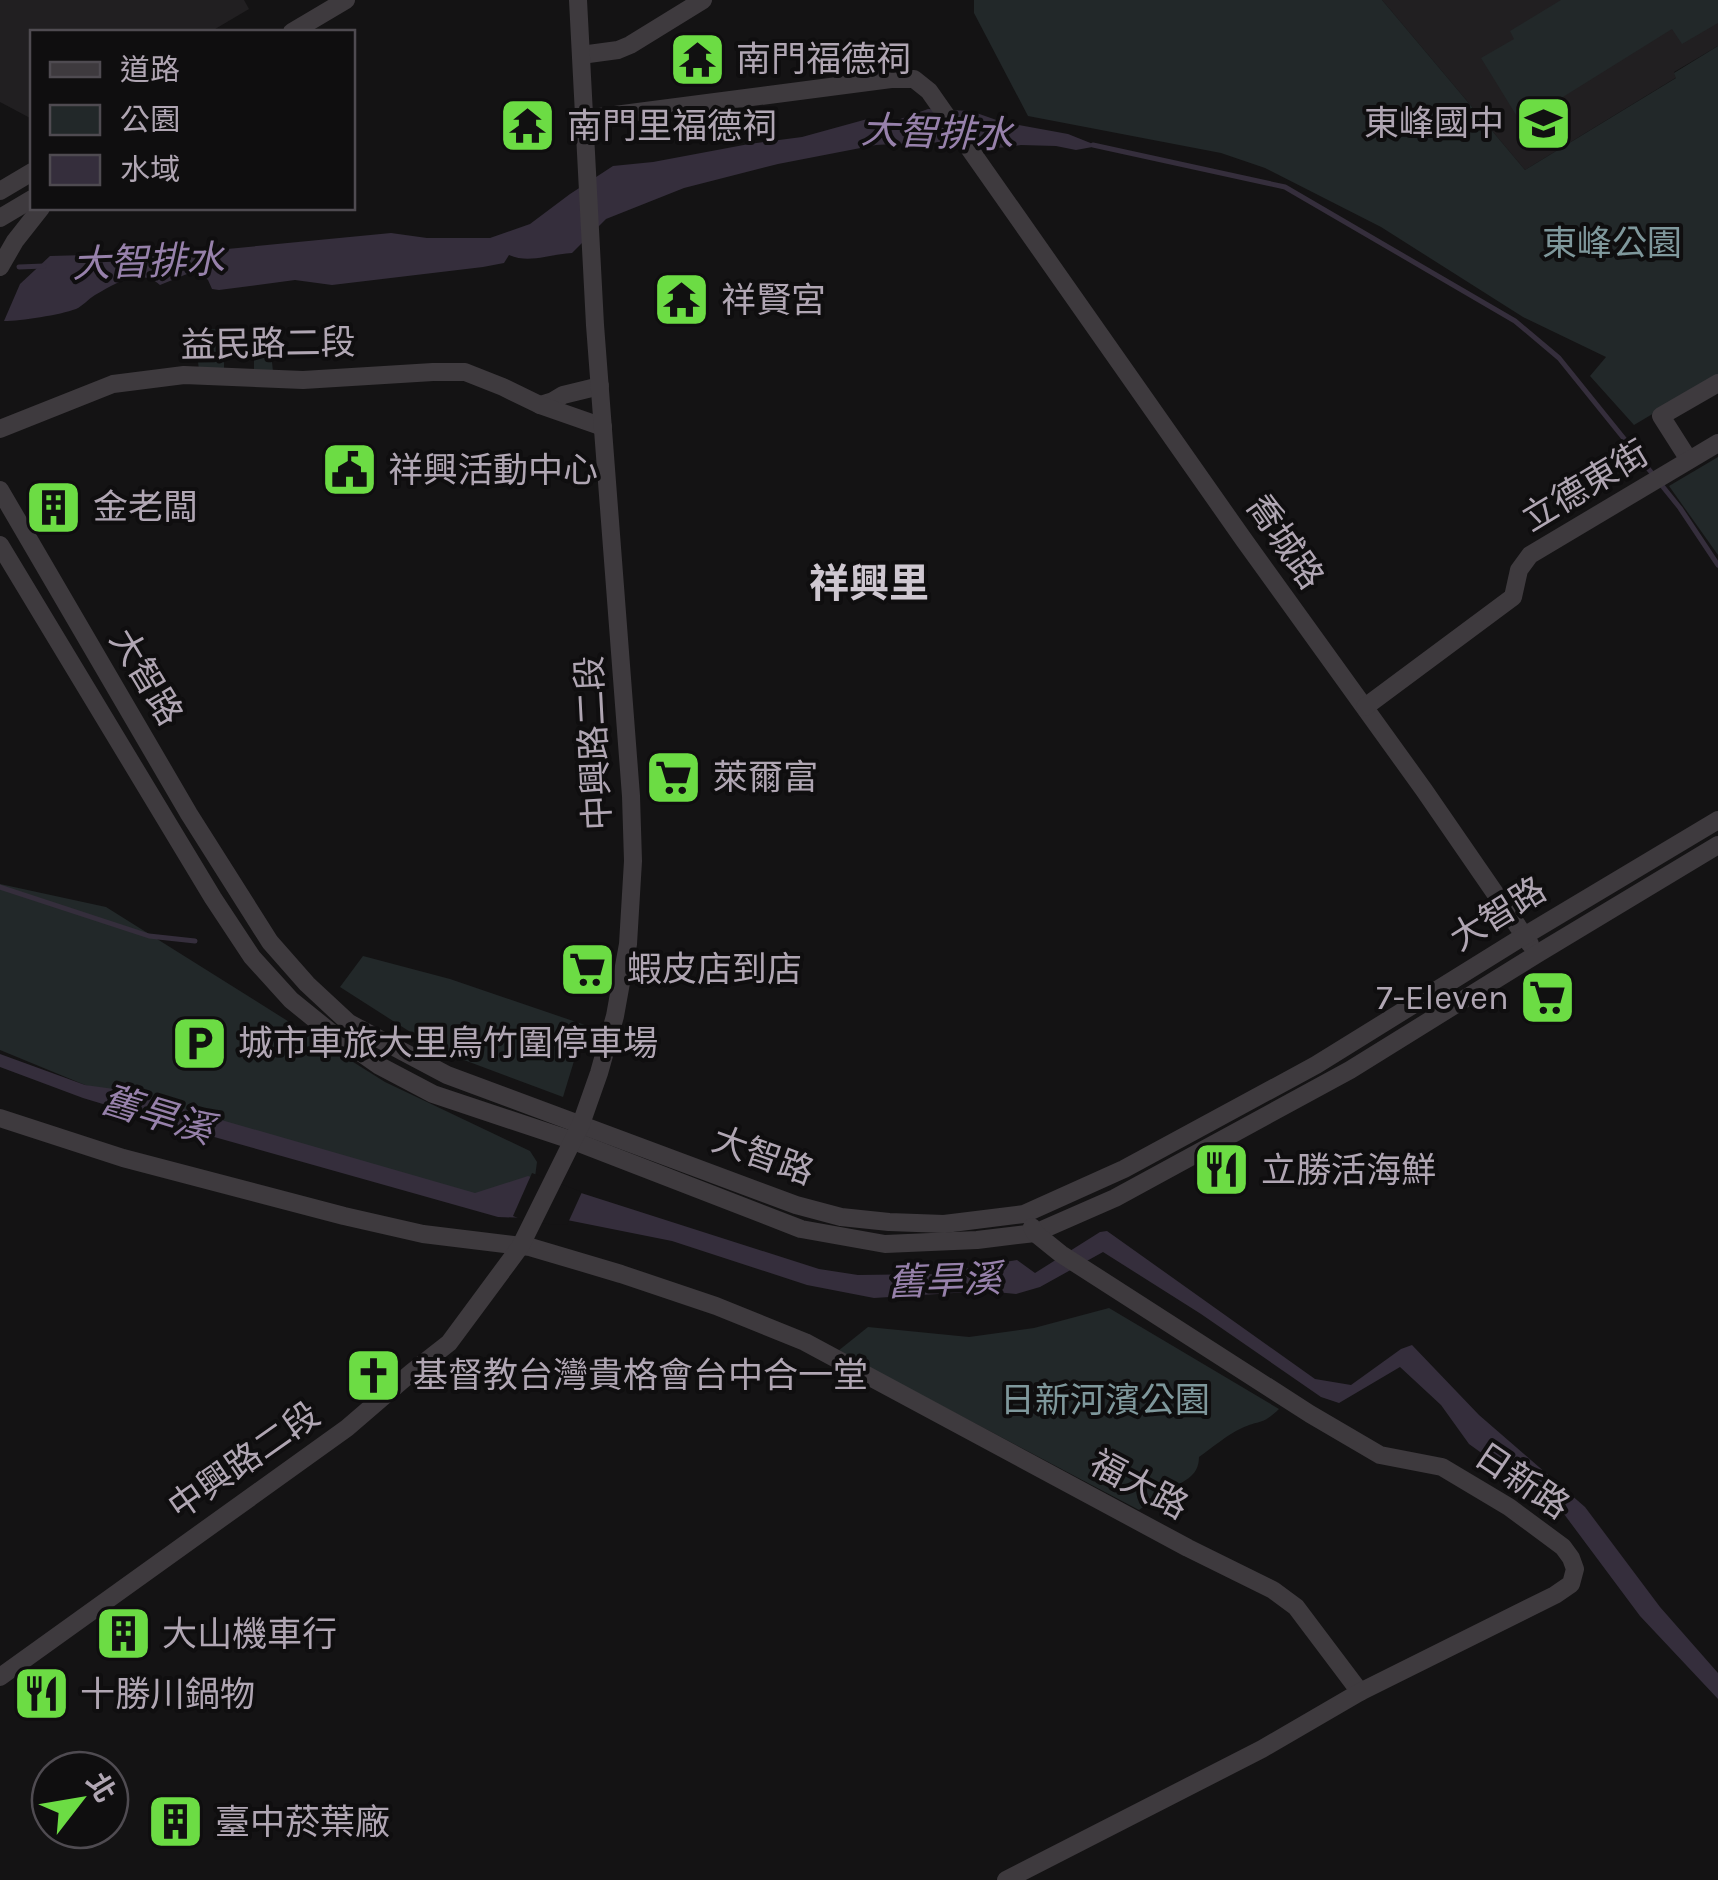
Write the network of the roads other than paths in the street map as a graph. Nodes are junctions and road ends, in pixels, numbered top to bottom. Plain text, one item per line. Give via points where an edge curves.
1 (346, 0) edge
2 (578, 0) edge
3 (703, 0) edge
4 (295, 30) edge
5 (581, 56) junction
6 (585, 127) junction
7 (30, 170) edge
8 (30, 170) edge
9 (0, 177) edge
10 (0, 192) edge
11 (30, 200) edge
12 (39, 210) edge
13 (0, 218) edge
14 (0, 267) edge
15 (1718, 383) edge
16 (600, 386) junction
17 (540, 405) junction
18 (603, 426) junction
19 (0, 429) edge
20 (1718, 443) edge
21 (1680, 465) junction
22 (0, 490) edge
23 (0, 545) edge
24 (1364, 706) junction
25 (1718, 820) edge
26 (1718, 846) edge
27 (1524, 936) junction
28 (1537, 954) junction
29 (0, 1118) edge
30 (578, 1132) junction
31 (1024, 1214) junction
32 (1036, 1233) junction
33 (520, 1246) junction
34 (0, 1676) edge
35 (1360, 1692) junction
36 (1006, 1880) edge

1 - 4 street
2 - 5 street, 中興路二段
3 - 5 street via 630,45
5 - 6 street, 中興路二段
6 - 16 street, 中興路二段
6 - 24 street, 喬城路 via 914,79 929,91
7 - 9 street
8 - 10 street
11 - 13 street
12 - 14 street
15 - 21 street, 立德東街 via 1661,416
16 - 17 street
16 - 18 street, 中興路二段
17 - 18 street, 益民路二段
17 - 19 street, 益民路二段 via 465,372 303,380 184,376 113,384
18 - 30 street, 中興路二段 via 633,861 615,1016
20 - 21 street, 立德東街
21 - 24 street, 立德東街 via 1530,555 1513,597
22 - 30 street, 大智路 via 188,814 270,942 307,984 350,1023 386,1044
23 - 30 street, 大智路 via 212,898 291,1000 378,1066 433,1094
24 - 27 street, 喬城路
25 - 27 street, 大智路
26 - 28 street, 大智路
27 - 28 street, 喬城路
27 - 31 street, 大智路 via 1316,1065 1124,1169
28 - 32 street, 大智路 via 1350,1070 1115,1198
29 - 33 street, 福大路 via 344,1216
30 - 31 street, 大智路 via 840,1216 944,1224
30 - 32 street, 大智路 via 802,1229 885,1244
30 - 33 street, 中興路二段
31 - 32 street, 日新路
32 - 35 street, 日新路 via 1310,1414 1380,1454 1442,1467 1546,1533 1571,1558 1571,1584 1555,1595
33 - 34 street, 中興路二段 via 449,1343 347,1428
33 - 35 street, 福大路 via 716,1306 804,1342 1274,1590 1296,1608
35 - 36 street, 日新路

